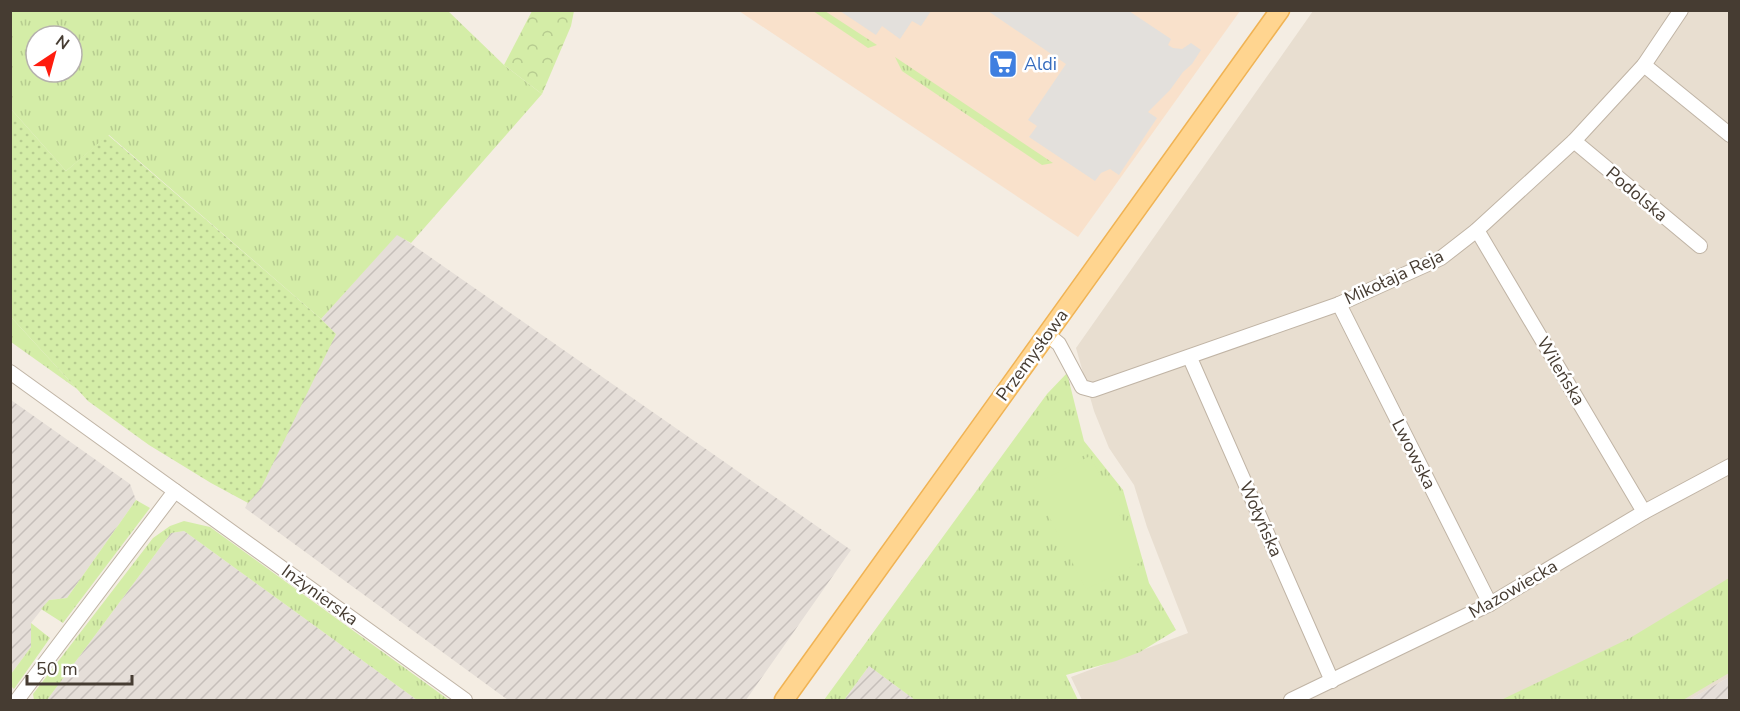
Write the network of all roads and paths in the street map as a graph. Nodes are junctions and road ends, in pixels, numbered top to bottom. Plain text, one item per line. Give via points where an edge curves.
1 (1280, 10) edge
2 (1681, 10) edge
3 (1644, 65) junction
4 (1730, 135) edge
5 (1574, 141) junction
6 (1477, 230) junction
7 (1700, 246) dead end
8 (1339, 304) junction
9 (1047, 334) junction
10 (1190, 358) junction
11 (10, 372) edge
12 (1730, 466) edge
13 (175, 491) junction
14 (1644, 512) junction
15 (1490, 604) junction
16 (1332, 681) junction
17 (17, 700) edge
18 (465, 700) edge
19 (784, 700) edge
20 (1291, 700) edge

1 - 9 main road, Przemysłowa
2 - 3 street, Mikołaja Reja
3 - 4 street
3 - 5 street, Mikołaja Reja
5 - 6 street, Mikołaja Reja
5 - 7 street, Podolska
6 - 8 street, Mikołaja Reja via 1440,258
6 - 14 street, Wileńska
8 - 10 street, Mikołaja Reja
8 - 15 street, Lwowska
9 - 10 street, Mikołaja Reja via 1059,344 1082,387 1093,390
9 - 19 main road, Przemysłowa
10 - 16 street, Wołyńska
11 - 13 street, Inżynierska
12 - 14 street, Mazowiecka
13 - 17 street
13 - 18 street, Inżynierska
14 - 15 street, Mazowiecka
15 - 16 street, Mazowiecka
16 - 20 street, Mazowiecka

